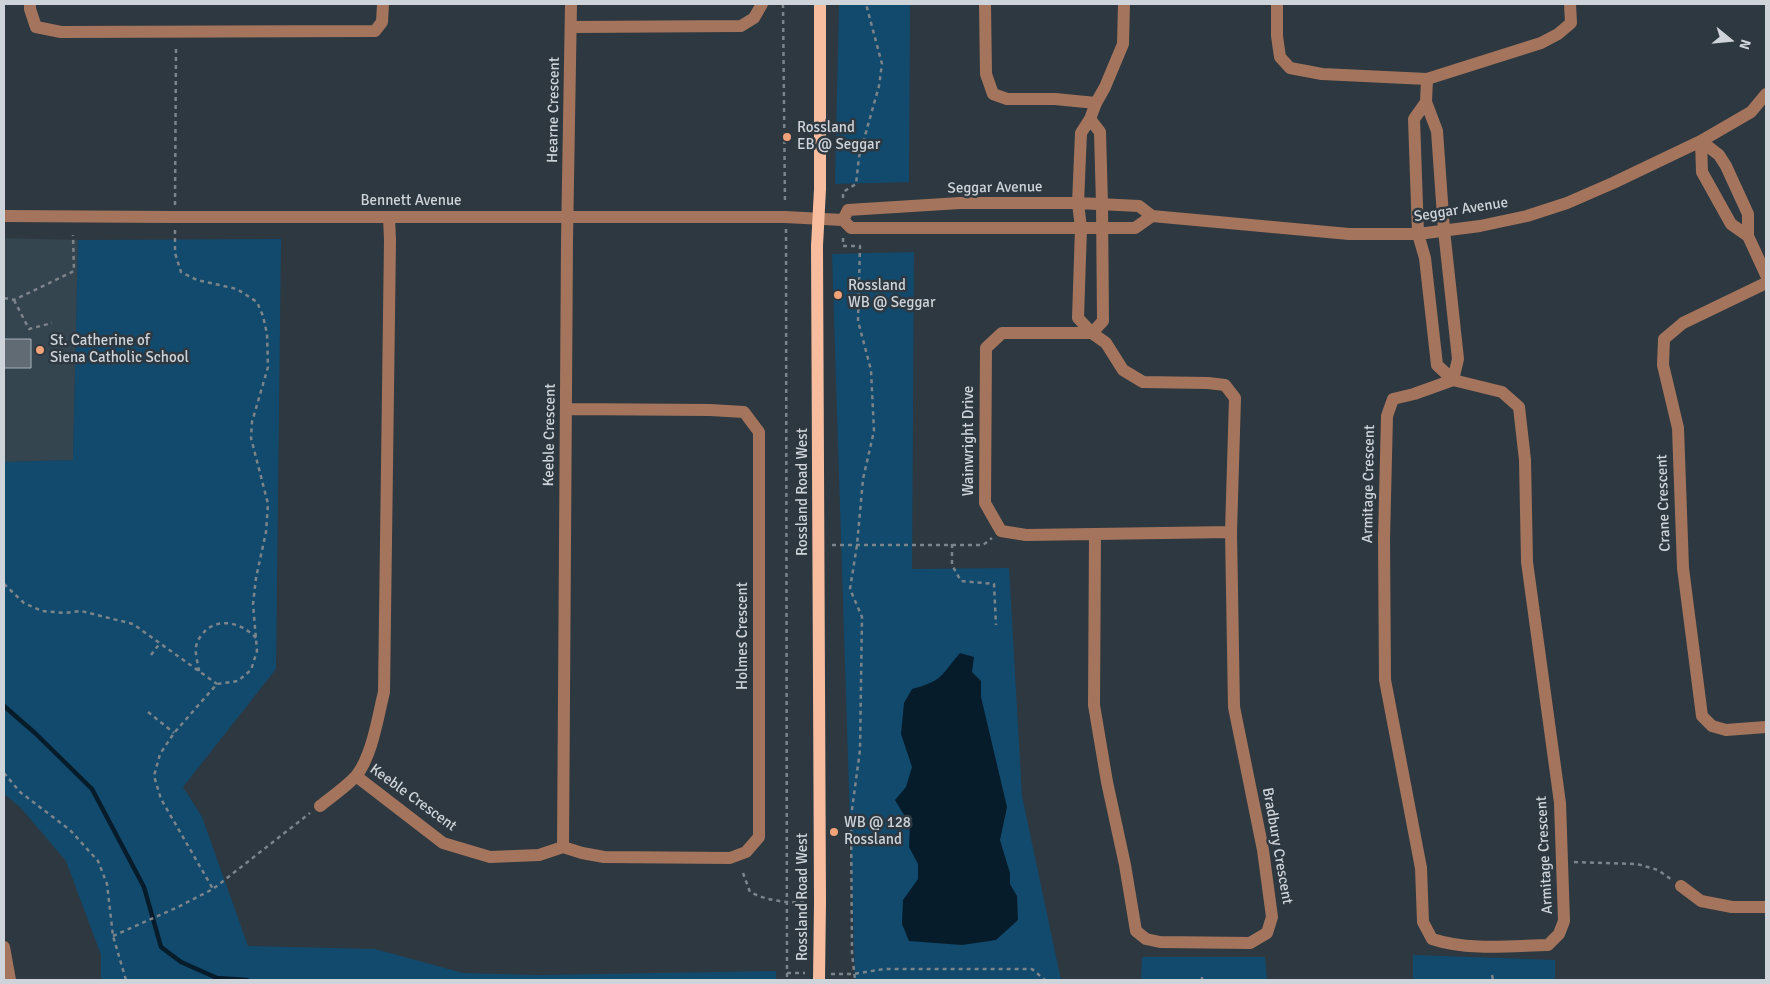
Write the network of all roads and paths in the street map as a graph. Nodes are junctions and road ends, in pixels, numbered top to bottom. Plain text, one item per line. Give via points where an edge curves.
1 (30, 4) edge
2 (383, 4) edge
3 (571, 4) edge
4 (762, 4) edge
5 (783, 4) edge
6 (820, 4) edge
7 (866, 4) edge
8 (985, 4) edge
9 (1124, 4) edge
10 (1277, 4) edge
11 (1570, 4) edge
12 (572, 27) junction
13 (177, 31) junction
14 (1427, 79) junction
15 (1766, 94) edge
16 (1426, 102) junction
17 (1096, 103) junction
18 (1766, 110) edge
19 (1751, 112) junction
20 (1090, 119) junction
21 (1701, 141) junction
22 (1078, 203) junction
23 (1102, 204) junction
24 (4, 216) edge
25 (568, 216) junction
26 (1152, 216) junction
27 (175, 217) junction
28 (389, 217) junction
29 (785, 217) junction
30 (819, 219) junction
31 (843, 220) junction
32 (1103, 227) junction
33 (1081, 228) junction
34 (1444, 230) junction
35 (1418, 234) junction
36 (73, 235) dead end
37 (1748, 236) junction
38 (1766, 275) edge
39 (1766, 283) edge
40 (4, 298) edge
41 (14, 300) junction
42 (52, 323) dead end
43 (1092, 333) junction
44 (1453, 380) junction
45 (566, 409) junction
46 (1001, 531) junction
47 (1231, 532) junction
48 (1095, 534) junction
49 (820, 544) junction
50 (952, 544) junction
51 (857, 545) junction
52 (4, 584) edge
53 (996, 625) dead end
54 (256, 638) junction
55 (160, 643) junction
56 (151, 655) dead end
57 (199, 671) junction
58 (217, 684) junction
59 (148, 712) dead end
60 (1766, 727) edge
61 (174, 733) junction
62 (4, 773) edge
63 (356, 776) junction
64 (320, 806) joint
65 (563, 847) junction
66 (1562, 862) junction
67 (743, 873) dead end
68 (1681, 886) joint
69 (213, 889) junction
70 (787, 902) junction
71 (820, 902) junction
72 (1766, 907) edge
73 (113, 936) junction
74 (4, 947) edge
75 (787, 973) junction
76 (853, 974) junction
77 (1492, 975) dead end
78 (819, 977) edge
79 (10, 980) edge
80 (126, 980) edge
81 (787, 980) edge
82 (855, 980) edge
83 (1045, 980) edge
84 (1493, 980) edge

1 - 13 street via 36,27 61,32
2 - 13 street via 382,22 375,31
3 - 12 street, Hearne Crescent
4 - 12 street via 754,18 741,26
5 - 29 path
6 - 30 main road, Rossland Road West
7 - 31 path via 882,64 880,86 859,157 856,184 843,192
8 - 17 street via 986,74 993,94 1007,99
9 - 17 street, Bradbury Crescent via 1123,44
10 - 14 street via 1280,57 1290,68 1322,74
11 - 14 street via 1571,23 1541,43
12 - 25 street, Hearne Crescent
13 - 27 path
14 - 16 street
15 - 19 street, Seggar Avenue
16 - 34 street via 1437,131
16 - 35 street via 1414,119
17 - 20 street, Bradbury Crescent
18 - 19 street, Seggar Avenue
19 - 21 street, Seggar Avenue
20 - 22 street, Bradbury Crescent via 1081,133
20 - 23 street via 1100,132
21 - 34 street, Seggar Avenue via 1567,203 1527,216
21 - 37 street via 1719,155 1726,166 1748,214
21 - 37 street via 1702,172 1731,224
22 - 23 street, Seggar Avenue
22 - 31 street, Seggar Avenue via 960,203 848,210
22 - 33 street, Bradbury Crescent
23 - 26 street, Seggar Avenue via 1139,206
23 - 32 street
24 - 27 street, Bennett Avenue
25 - 28 street, Bennett Avenue
25 - 29 street, Bennett Avenue
25 - 45 street, Keeble Crescent
26 - 32 street via 1135,228
26 - 35 street, Seggar Avenue via 1349,234
27 - 28 street, Bennett Avenue
27 - 54 path via 175,253 181,272 197,280 237,289 257,302 267,334 268,367 252,422 251,438 268,504 253,604
28 - 63 street, Keeble Crescent via 384,692 374,736
29 - 30 street, Bennett Avenue
29 - 70 path
30 - 31 street
30 - 49 main road, Rossland Road West
31 - 33 street via 851,228
31 - 51 path via 843,246 860,246 858,321 871,370 874,400 874,431 863,479
32 - 33 street
32 - 43 street via 1102,321
33 - 43 street, Bradbury Crescent via 1078,318
34 - 35 street, Seggar Avenue
34 - 44 street via 1458,359
35 - 44 street via 1425,258 1437,366
36 - 41 path via 74,271
37 - 38 street
39 - 60 street, Crane Crescent via 1676,329 1664,339 1663,365 1678,428 1683,568 1702,716 1712,726 1726,730
40 - 41 path
41 - 42 path via 29,329
43 - 46 street, Wainwright Drive via 1002,333 986,348 985,503
43 - 47 street, Bradbury Crescent via 1106,343 1123,370 1143,382 1225,385 1234,398
44 - 66 street, Armitage Crescent via 1502,392 1519,406 1525,460 1526,562 1560,803
44 - 66 street, Armitage Crescent via 1393,399 1387,416 1385,680 1421,868 1423,922 1432,940 1470,947 1548,945 1559,934 1564,921
45 - 65 street, Keeble Crescent
45 - 65 street, Holmes Crescent via 744,412 759,432 759,837 746,852 730,858 604,857
46 - 48 street via 1026,535
46 - 50 path via 983,545
47 - 48 street
47 - 48 street, Bradbury Crescent via 1234,707 1263,850 1272,917 1267,933 1250,943 1160,942 1146,940 1136,932 1094,705
49 - 51 path
49 - 71 main road, Rossland Road West
50 - 51 path
50 - 53 path via 952,565 961,580 994,584
51 - 76 path via 850,589 862,618 860,750 851,817
52 - 55 path via 24,603 42,611 81,611 115,619 133,624
54 - 57 path via 237,625 226,622 210,627 196,646
54 - 58 path via 257,650 251,670 238,681
55 - 56 path
55 - 57 path
57 - 58 path
58 - 61 path
59 - 61 path
61 - 69 path via 160,754 154,776 161,799
62 - 73 path via 20,792 70,830 98,861 107,884
63 - 64 street
63 - 65 street, Keeble Crescent via 443,843 490,857 539,854
64 - 69 path
66 - 68 path via 1637,864 1658,870
67 - 70 path via 750,892 762,898
68 - 72 street via 1700,901 1732,907
69 - 73 path
70 - 71 path
70 - 75 path
71 - 78 main road, Rossland Road West
73 - 80 path
74 - 79 street
75 - 78 path
75 - 81 path
76 - 78 path
76 - 82 path
76 - 83 path via 884,969 1032,969
77 - 84 path

